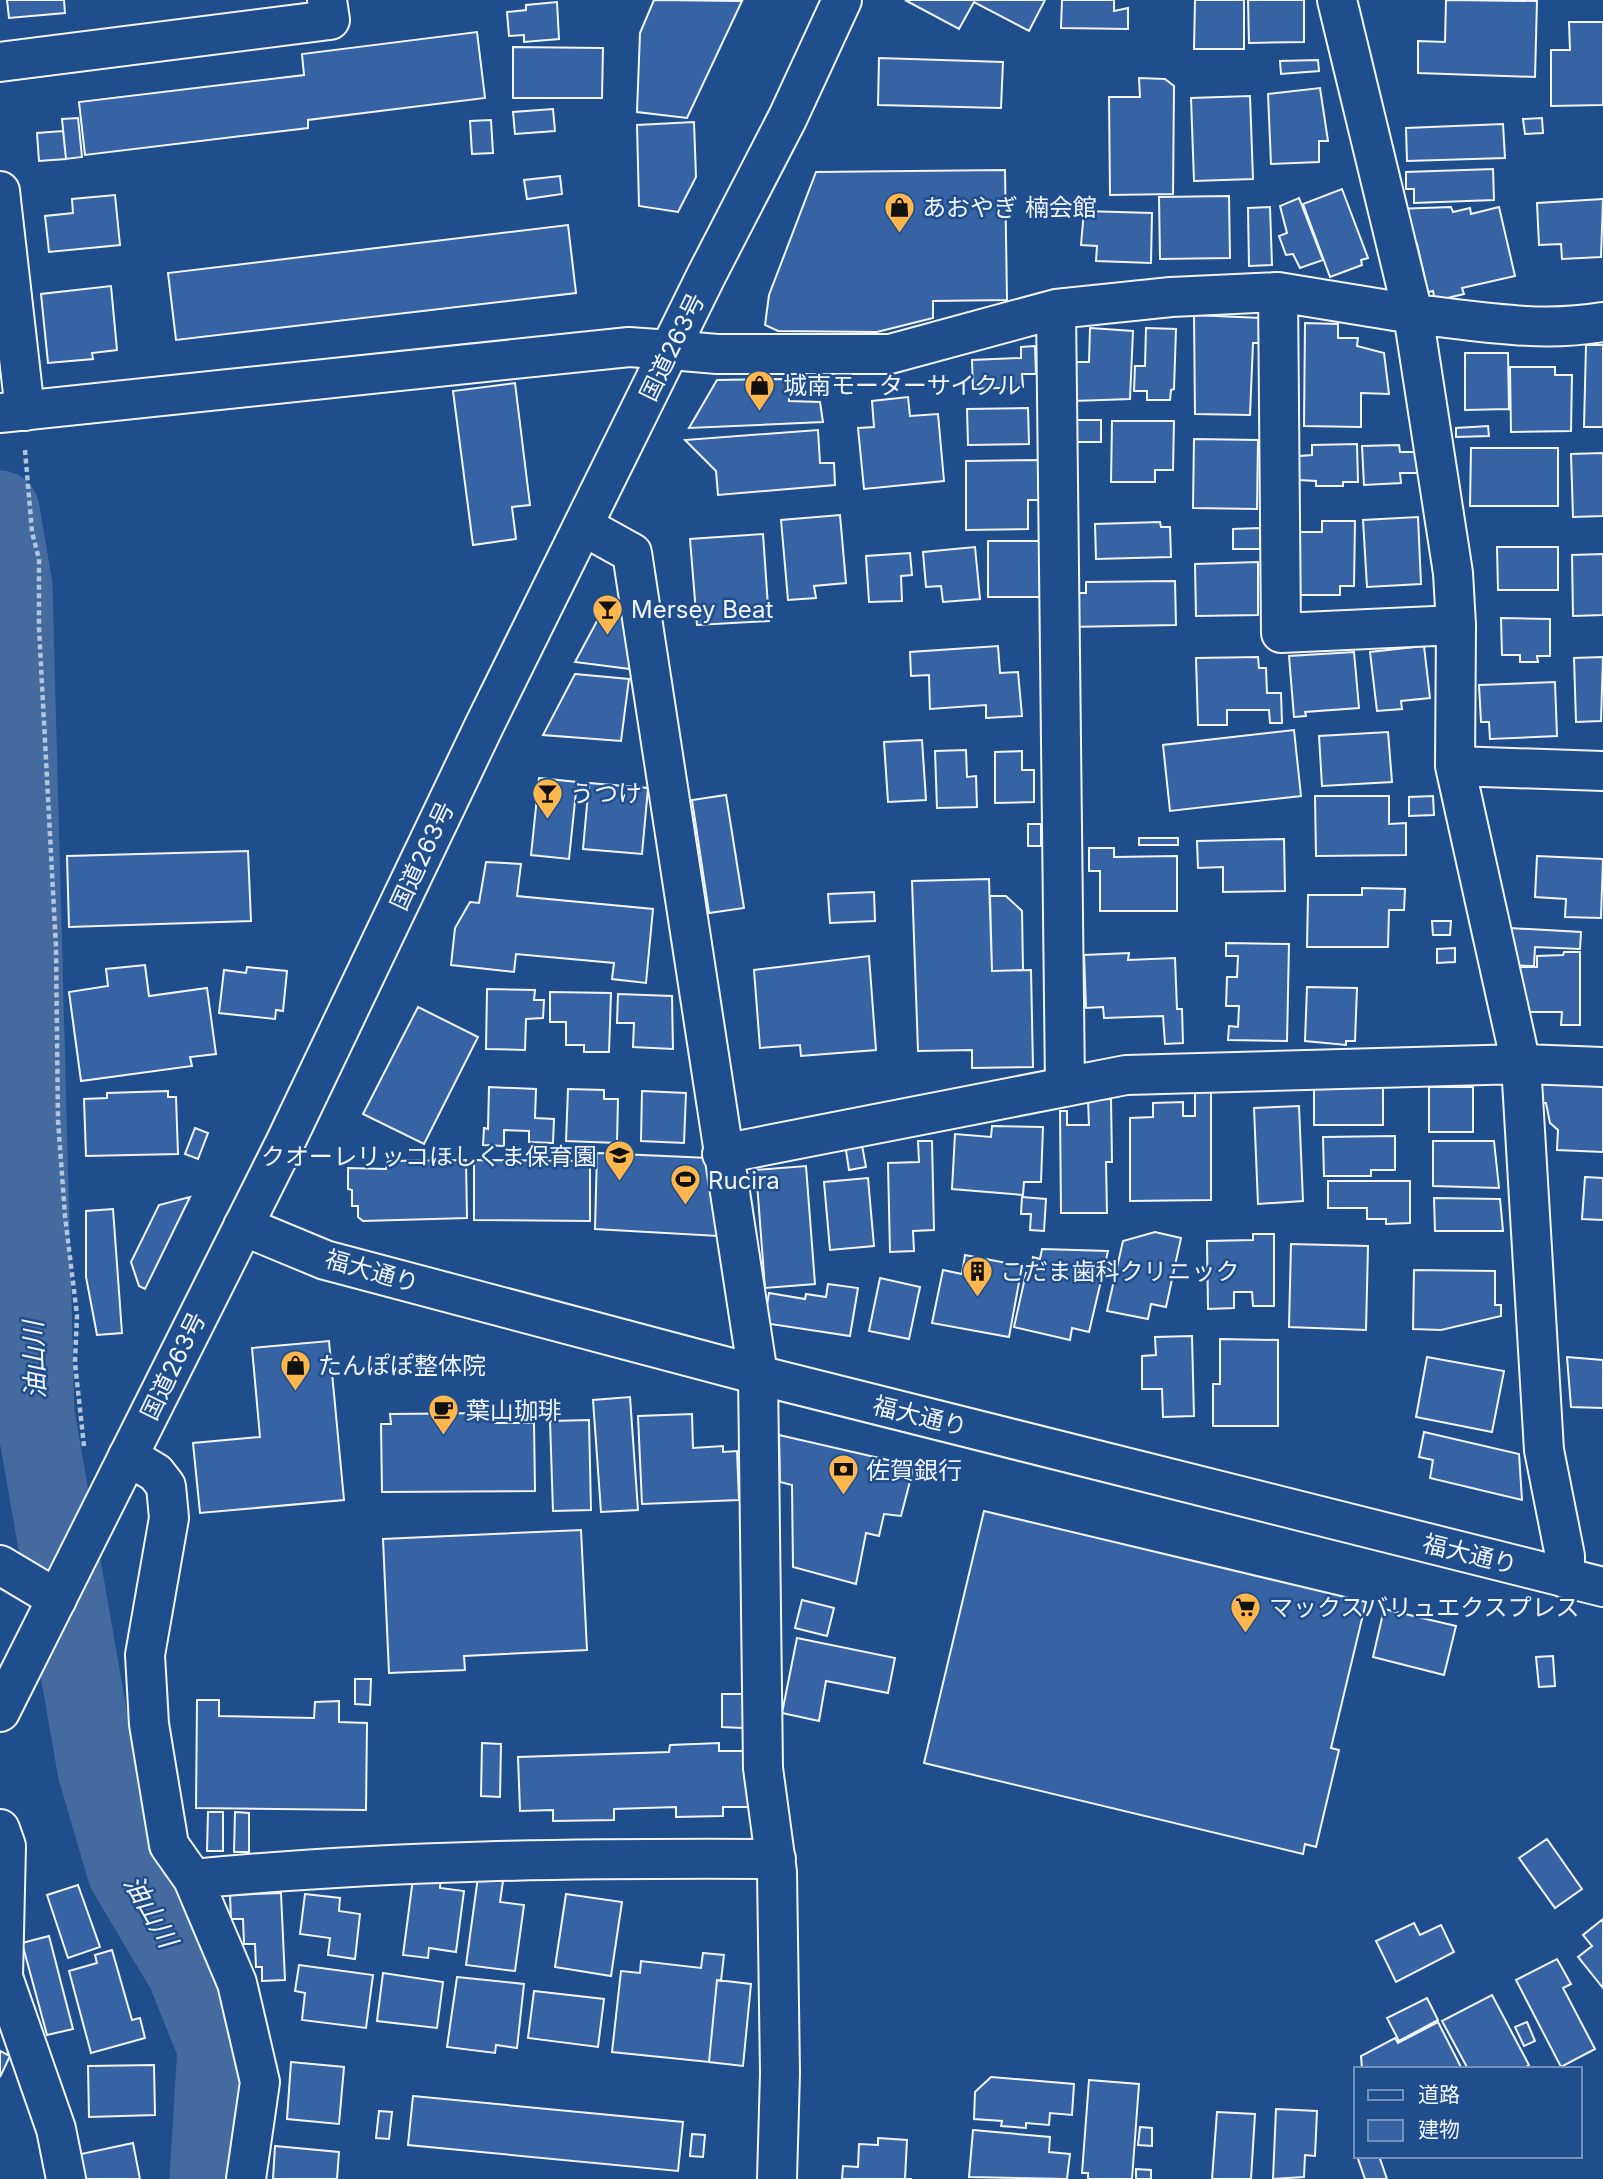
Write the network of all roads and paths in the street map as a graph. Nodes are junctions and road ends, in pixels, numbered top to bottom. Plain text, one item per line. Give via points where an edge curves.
1 (327, 0) edge
2 (842, 0) edge
3 (1337, 0) edge
4 (0, 62) edge
5 (0, 191) edge
6 (1278, 292) junction
7 (1056, 309) junction
8 (1413, 314) junction
9 (1603, 322) edge
10 (671, 350) junction
11 (12, 412) edge
12 (585, 527) junction
13 (1456, 625) junction
14 (1455, 766) junction
15 (1603, 771) edge
16 (1521, 1064) junction
17 (1603, 1067) edge
18 (1065, 1087) junction
19 (722, 1154) junction
20 (243, 1226) junction
21 (758, 1375) junction
22 (85, 1452) dead end
23 (128, 1456) junction
24 (0, 1565) edge
25 (1565, 1578) junction
26 (1603, 1587) edge
27 (57, 1599) junction
28 (0, 1712) edge
29 (0, 1829) edge
30 (776, 1859) junction
31 (193, 1879) junction
32 (66, 2179) edge
33 (246, 2179) edge
34 (777, 2179) edge

1 - 4 main road via 330,20
2 - 10 main road, 国道263号
3 - 8 main road
5 - 11 main road
6 - 7 main road
6 - 8 main road
6 - 13 main road via 1281,633
7 - 10 main road via 890,355 717,355
7 - 18 main road
8 - 9 main road via 1538,328
8 - 13 main road
10 - 11 main road via 629,347
10 - 12 main road, 国道263号
11 - 22 path via 40,559 39,628 56,948 58,1120
12 - 19 main road via 632,553
12 - 20 main road, 国道263号
13 - 14 main road
14 - 15 main road
14 - 16 main road
16 - 17 main road
16 - 18 main road via 1126,1075
16 - 25 main road via 1544,1450
18 - 19 main road
19 - 21 main road
20 - 21 main road, 福大通り via 325,1260
20 - 23 main road, 国道263号
21 - 25 main road, 福大通り
21 - 30 main road via 763,1768
23 - 27 main road, 国道263号
23 - 31 main road via 156,1473 166,1486 169,1518 145,1655 149,1724 169,1845
24 - 27 main road
25 - 26 main road, 福大通り
27 - 28 main road, 国道263号
29 - 32 main road via 6,1846 3,1977 56,2129
30 - 31 main road via 532,1858 281,1870
30 - 34 main road
31 - 33 main road via 237,1983 260,2082

